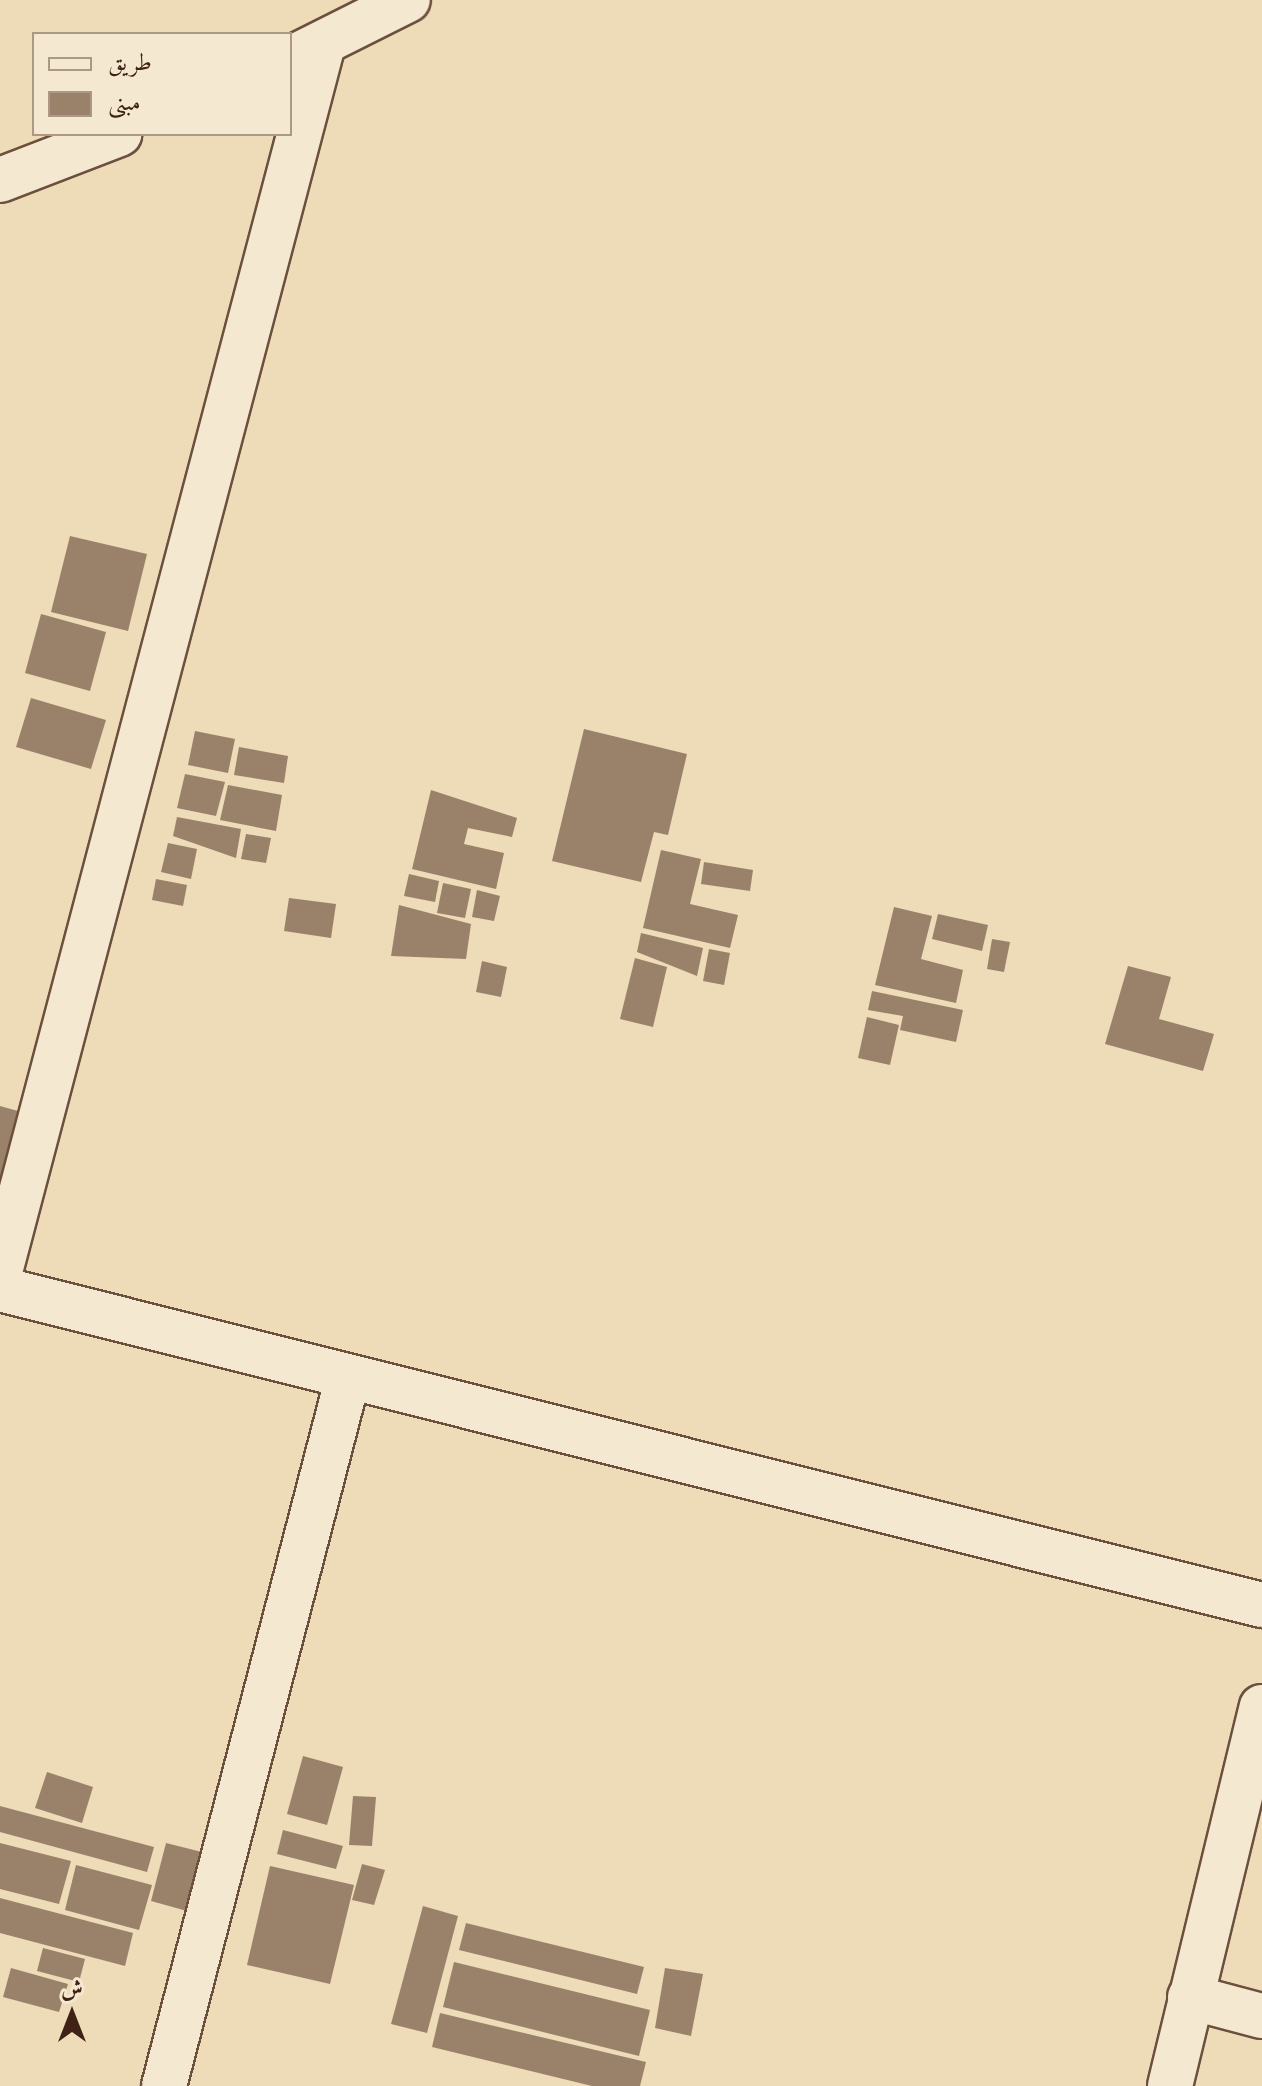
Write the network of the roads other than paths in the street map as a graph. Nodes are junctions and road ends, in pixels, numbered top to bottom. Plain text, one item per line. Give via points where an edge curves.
1 (408, 0) edge
2 (307, 51) edge
3 (292, 111) edge
4 (114, 136) edge
5 (286, 136) edge
6 (0, 180) edge
7 (0, 1272) edge
8 (0, 1289) edge
9 (348, 1377) junction
10 (1262, 1605) edge
11 (1262, 1707) edge
12 (1190, 1997) junction
13 (1262, 2016) edge
14 (164, 2086) edge
15 (1170, 2086) edge

1 - 2 street
2 - 3 street
4 - 6 street
5 - 7 street
8 - 9 street
9 - 10 street
9 - 14 street
11 - 12 street
12 - 13 street
12 - 15 street

